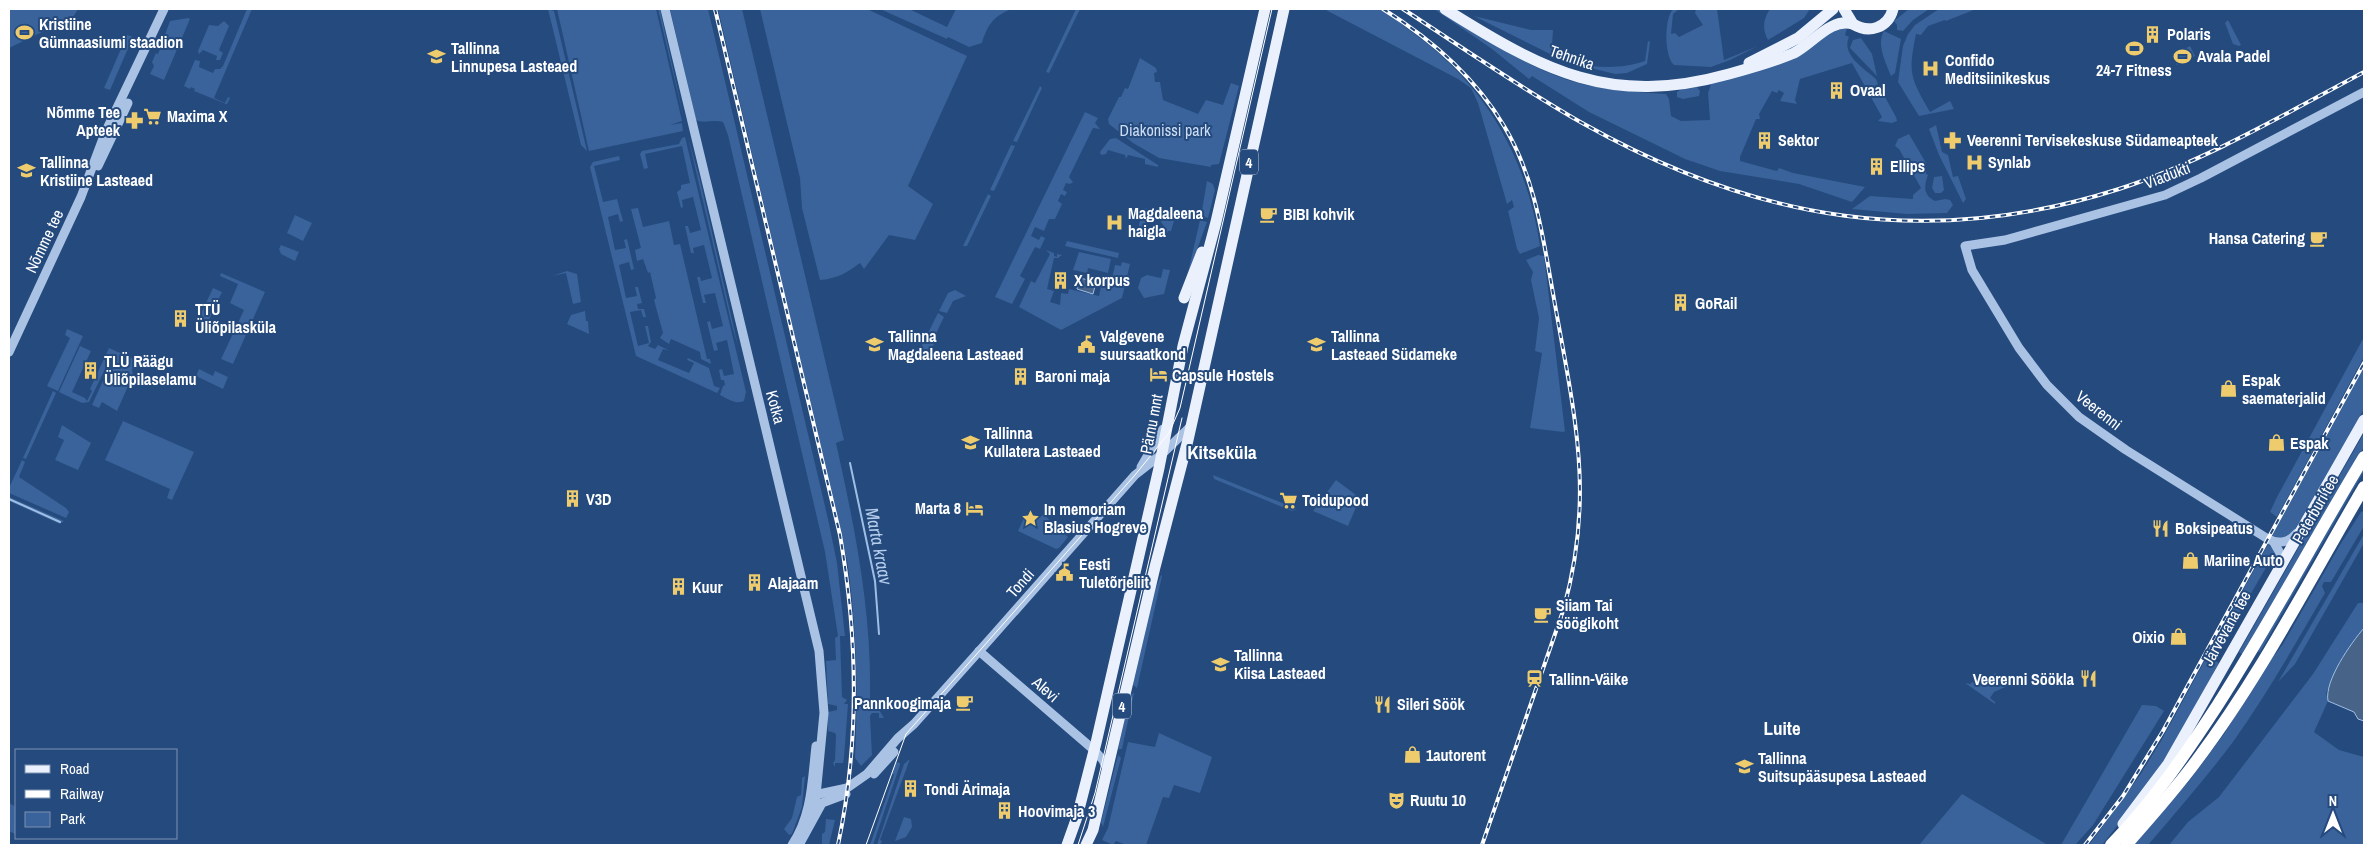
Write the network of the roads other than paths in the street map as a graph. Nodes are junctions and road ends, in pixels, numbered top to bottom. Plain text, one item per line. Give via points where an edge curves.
1 (164, 9) edge
2 (665, 9) edge
3 (1265, 9) edge
4 (1284, 9) edge
5 (1445, 9) edge
6 (1833, 9) edge
7 (1844, 9) edge
8 (1892, 9) edge
9 (1900, 9) edge
10 (1887, 20) junction
11 (1853, 24) junction
12 (1702, 81) junction
13 (2364, 92) edge
14 (1213, 236) junction
15 (1965, 246) joint
16 (1184, 298) dead end
17 (9, 352) edge
18 (1168, 420) junction
19 (2364, 420) edge
20 (1191, 426) junction
21 (1162, 454) junction
22 (2364, 457) edge
23 (1135, 476) junction
24 (2364, 488) edge
25 (2299, 531) junction
26 (2273, 542) junction
27 (2279, 567) junction
28 (2294, 577) joint
29 (979, 651) junction
30 (822, 694) junction
31 (904, 734) junction
32 (1094, 750) junction
33 (1108, 769) junction
34 (818, 782) junction
35 (832, 792) junction
36 (815, 798) junction
37 (792, 845) edge
38 (799, 845) edge
39 (1067, 845) edge
40 (1086, 845) edge
41 (2106, 845) edge
42 (2111, 845) edge
43 (2126, 845) edge

1 - 17 street, Nõmme tee via 105,133 81,197
2 - 30 street, Kotka via 816,636
3 - 14 main road, Pärnu mnt / 4
4 - 20 main road, 4
5 - 12 main road, Tehnika via 1534,60 1576,77 1639,87
6 - 12 main road, Tehnika via 1798,38
7 - 11 main road
8 - 10 main road
9 - 10 main road
10 - 11 main road, Tehnika via 1873,29
11 - 12 main road, Tehnika via 1838,23 1795,52 1765,64
13 - 15 street, Viadukti via 2164,195 2005,240
14 - 16 main road
14 - 18 main road, Pärnu mnt / 4 via 1183,346
15 - 26 street, Veerenni via 1972,270 2019,348 2047,385 2079,417
18 - 21 main road, Pärnu mnt / 4
18 - 23 street
19 - 25 main road, Järvevana tee
20 - 21 street, Tondi
20 - 33 main road, 4
21 - 23 street, Tondi
21 - 32 main road, Pärnu mnt / 4
22 - 28 highway, Peterburi tee
23 - 29 street, Tondi
24 - 43 highway via 2266,656 2198,760
25 - 26 street via 2286,542
25 - 27 main road, Järvevana tee
26 - 27 street via 2280,553
27 - 41 main road, Järvevana tee via 2168,764
28 - 42 highway, Järvevana tee via 2192,745 2154,796
29 - 31 street, Tondi
29 - 32 street, Alevi
30 - 34 street, Kotka via 824,734
30 - 36 street
31 - 35 street, Tondi via 861,780
31 - 36 street, Tondi via 898,746 866,783 852,792
32 - 33 street, Alevi
32 - 39 main road, Pärnu mnt / 4
33 - 40 main road, 4 via 1093,830
34 - 35 street
34 - 36 street, Kotka
35 - 36 street, Tondi
36 - 37 street
36 - 38 street, Kotka via 814,816

